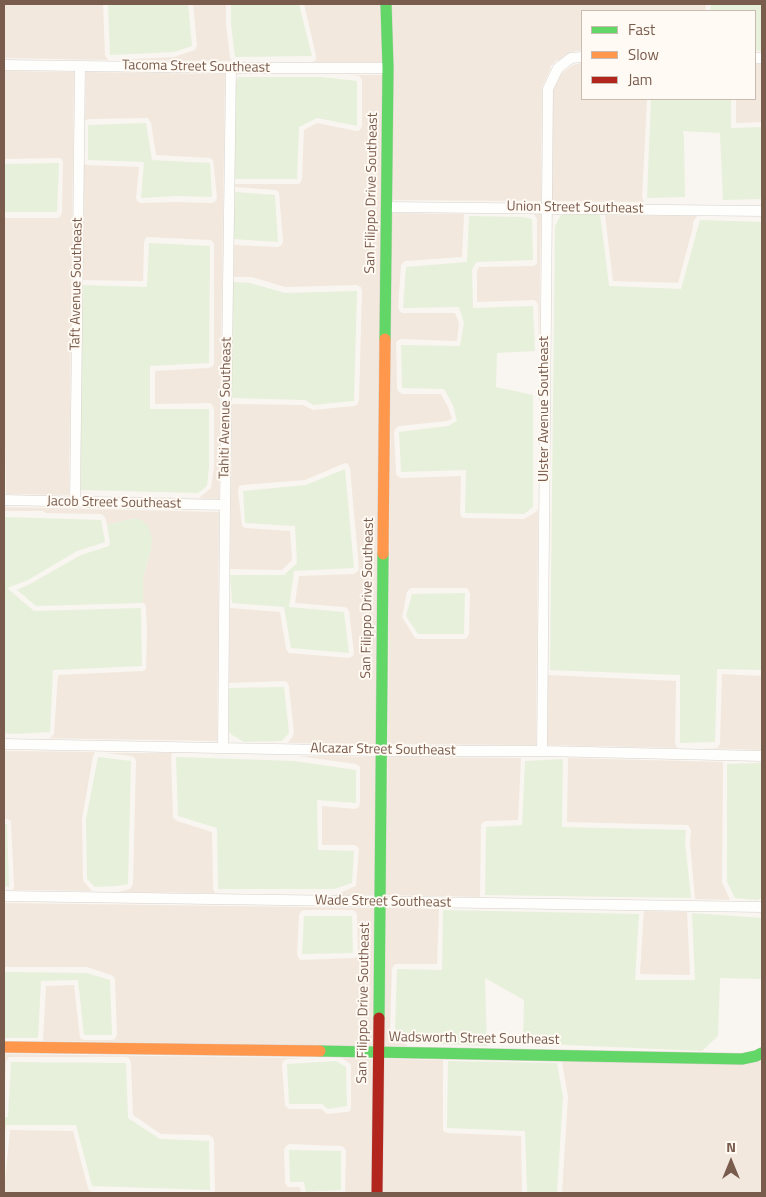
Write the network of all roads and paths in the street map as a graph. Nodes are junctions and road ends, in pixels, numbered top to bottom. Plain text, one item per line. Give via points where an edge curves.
1 (386, 4) edge
2 (581, 57) edge
3 (4, 65) edge
4 (80, 66) junction
5 (231, 68) junction
6 (388, 68) junction
7 (387, 207) junction
8 (546, 208) junction
9 (762, 210) edge
10 (4, 500) edge
11 (75, 502) junction
12 (225, 506) junction
13 (4, 744) edge
14 (223, 748) junction
15 (382, 751) junction
16 (542, 751) junction
17 (762, 756) edge
18 (4, 896) edge
19 (380, 902) junction
20 (762, 907) edge
21 (4, 1047) edge
22 (378, 1052) junction
23 (762, 1052) edge
24 (377, 1193) edge

1 - 6 street, San Filippo Drive Southeast
2 - 8 street, Ulster Avenue Southeast via 571,58 558,68 548,89
3 - 4 street, Tacoma Street Southeast
4 - 5 street, Tacoma Street Southeast
4 - 11 street, Taft Avenue Southeast
5 - 6 street, Tacoma Street Southeast
5 - 12 street, Tahiti Avenue Southeast
6 - 7 street, San Filippo Drive Southeast
7 - 8 street, Union Street Southeast
7 - 15 street, San Filippo Drive Southeast
8 - 9 street, Union Street Southeast
8 - 16 street, Ulster Avenue Southeast
10 - 11 street, Jacob Street Southeast
11 - 12 street, Jacob Street Southeast
12 - 14 street, Tahiti Avenue Southeast
13 - 14 street, Alcazar Street Southeast
14 - 15 street, Alcazar Street Southeast
15 - 16 street, Alcazar Street Southeast
15 - 19 street, San Filippo Drive Southeast
16 - 17 street, Alcazar Street Southeast
18 - 19 street, Wade Street Southeast
19 - 20 street, Wade Street Southeast
19 - 22 street, San Filippo Drive Southeast
21 - 22 street, Wadsworth Street Southeast
22 - 23 street, Wadsworth Street Southeast via 742,1059
22 - 24 street, San Filippo Drive Southeast

